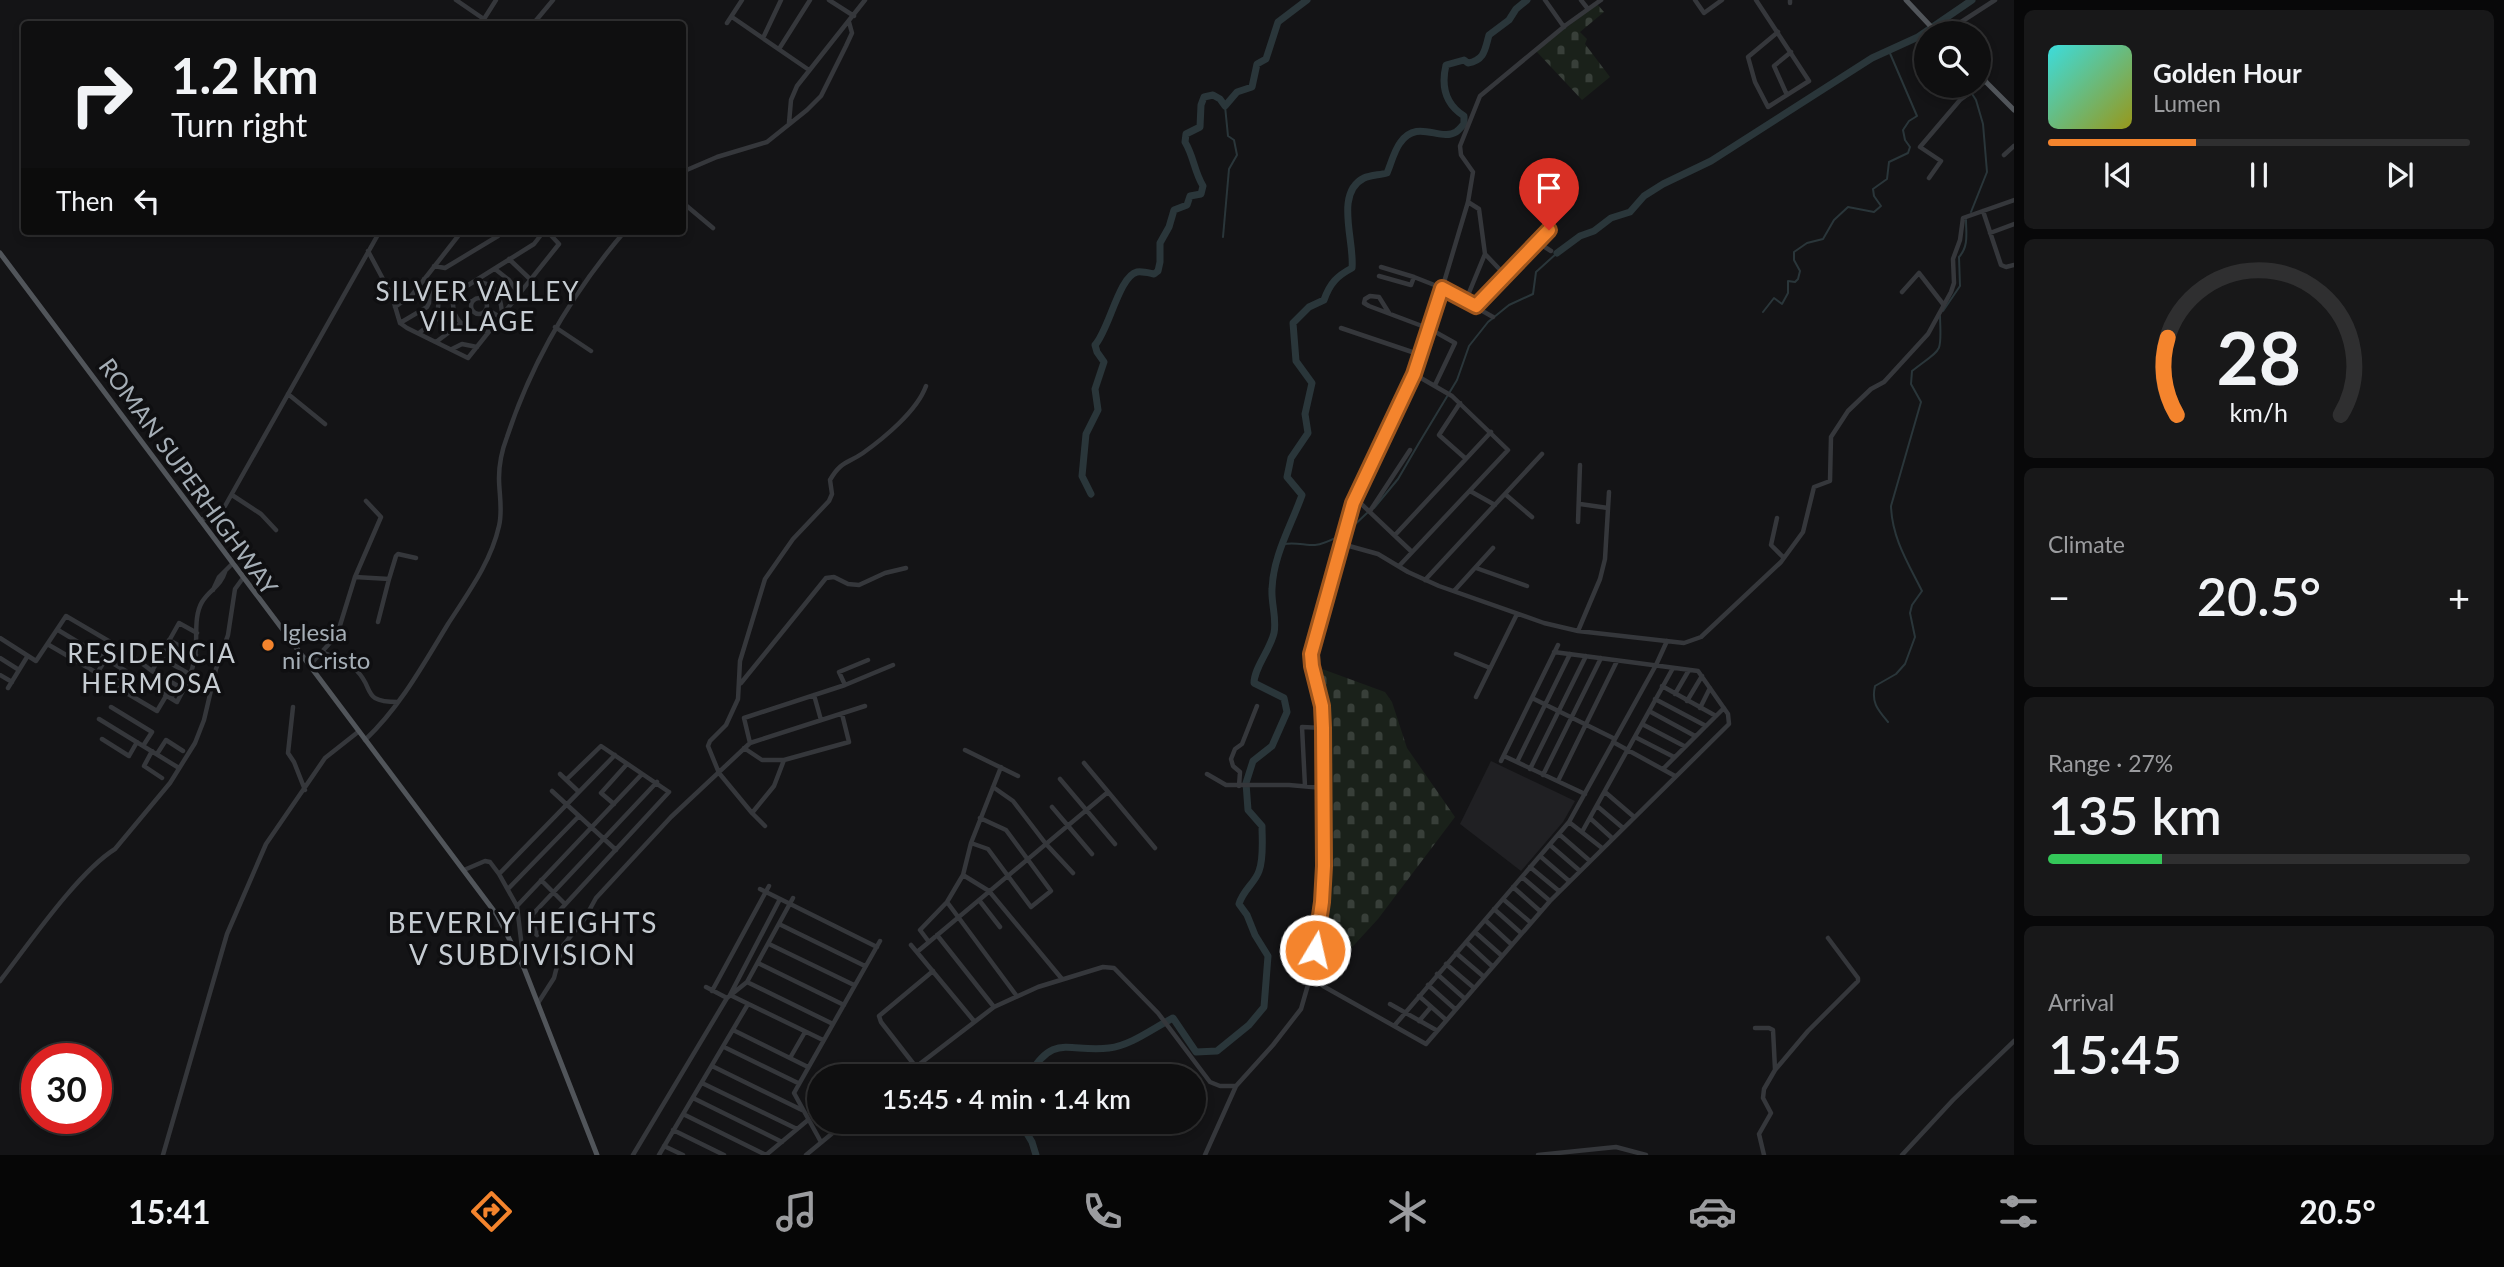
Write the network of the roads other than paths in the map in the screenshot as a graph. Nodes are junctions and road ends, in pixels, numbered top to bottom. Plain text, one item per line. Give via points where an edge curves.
1 (456, 0) edge
2 (496, 0) edge
3 (553, 0) edge
4 (743, 0) edge
5 (781, 0) edge
6 (810, 0) edge
7 (829, 0) edge
8 (865, 0) edge
9 (1545, 0) edge
10 (1581, 0) edge
11 (1601, 0) edge
12 (1695, 0) edge
13 (1722, 0) edge
14 (1756, 0) edge
15 (1906, 0) edge
16 (1995, 0) edge
17 (1588, 9) junction
18 (854, 16) junction
19 (732, 17) junction
20 (484, 19) junction
21 (487, 21) edge
22 (536, 21) edge
23 (1925, 21) edge
24 (1963, 21) edge
25 (849, 22) junction
26 (727, 23) dead end
27 (1564, 27) junction
28 (1778, 32) junction
29 (763, 38) junction
30 (779, 49) junction
31 (1791, 52) junction
32 (809, 71) junction
33 (1991, 87) edge
34 (1787, 95) junction
35 (1964, 98) edge
36 (2014, 110) edge
37 (789, 123) junction
38 (2014, 146) edge
39 (2004, 155) dead end
40 (686, 170) edge
41 (1929, 178) dead end
42 (2014, 200) edge
43 (1468, 202) junction
44 (686, 205) edge
45 (1983, 211) junction
46 (2014, 224) edge
47 (713, 228) dead end
48 (1549, 230) dead end
49 (1990, 233) junction
50 (377, 235) edge
51 (459, 235) edge
52 (496, 235) edge
53 (542, 235) edge
54 (550, 235) edge
55 (622, 235) edge
56 (1537, 242) junction
57 (368, 250) junction
58 (1551, 251) dead end
59 (0, 253) edge
60 (1485, 254) junction
61 (509, 259) junction
62 (2014, 265) edge
63 (434, 266) junction
64 (1381, 267) dead end
65 (495, 269) junction
66 (1504, 275) junction
67 (1379, 276) dead end
68 (1414, 277) junction
69 (427, 280) junction
70 (531, 280) junction
71 (472, 282) junction
72 (440, 287) junction
73 (1442, 288) junction
74 (1902, 292) dead end
75 (454, 294) junction
76 (519, 295) junction
77 (1466, 300) junction
78 (471, 302) junction
79 (1943, 304) junction
80 (1476, 306) junction
81 (395, 307) junction
82 (486, 309) junction
83 (1389, 313) junction
84 (501, 315) junction
85 (1493, 317) dead end
86 (400, 323) junction
87 (460, 324) junction
88 (555, 327) junction
89 (1341, 328) dead end
90 (1430, 329) junction
91 (488, 331) junction
92 (419, 333) junction
93 (436, 342) junction
94 (477, 347) junction
95 (452, 349) junction
96 (591, 351) dead end
97 (1421, 355) junction
98 (1414, 374) junction
99 (1435, 385) junction
100 (926, 386) dead end
101 (288, 394) junction
102 (1460, 403) junction
103 (325, 424) dead end
104 (1491, 432) junction
105 (1410, 450) dead end
106 (1542, 454) dead end
107 (1465, 458) junction
108 (1580, 465) dead end
109 (1470, 491) junction
110 (1609, 492) dead end
111 (1505, 494) junction
112 (232, 495) junction
113 (1355, 498) junction
114 (366, 501) dead end
115 (1580, 504) junction
116 (1495, 505) junction
117 (1608, 508) junction
118 (1370, 511) junction
119 (1532, 517) dead end
120 (1777, 518) dead end
121 (200, 520) junction
122 (1578, 522) dead end
123 (276, 530) dead end
124 (1395, 535) junction
125 (1342, 544) junction
126 (1493, 548) dead end
127 (1412, 552) junction
128 (416, 558) dead end
129 (1784, 558) junction
130 (232, 564) junction
131 (1399, 565) junction
132 (906, 568) dead end
133 (1476, 568) junction
134 (355, 577) junction
135 (243, 579) junction
136 (388, 579) junction
137 (1426, 580) junction
138 (1527, 586) dead end
139 (1454, 591) junction
140 (1517, 614) junction
141 (378, 622) dead end
142 (58, 630) junction
143 (1578, 631) junction
144 (197, 633) junction
145 (0, 638) edge
146 (169, 640) junction
147 (1667, 641) junction
148 (49, 645) junction
149 (1558, 645) dead end
150 (124, 650) junction
151 (323, 652) junction
152 (1554, 652) junction
153 (1456, 654) dead end
154 (1570, 654) junction
155 (195, 655) junction
156 (1586, 656) junction
157 (27, 657) junction
158 (160, 657) junction
159 (0, 658) edge
160 (1601, 658) junction
161 (106, 659) junction
162 (868, 660) dead end
163 (1617, 660) junction
164 (115, 664) junction
165 (310, 665) junction
166 (893, 665) dead end
167 (1656, 665) junction
168 (1673, 667) junction
169 (1490, 668) junction
170 (19, 670) junction
171 (122, 670) junction
172 (1689, 670) junction
173 (152, 671) junction
174 (0, 675) edge
175 (191, 675) junction
176 (1702, 676) junction
177 (12, 682) junction
178 (740, 683) junction
179 (845, 685) junction
180 (1662, 686) junction
181 (8, 688) dead end
182 (1710, 688) junction
183 (1675, 694) junction
184 (814, 695) junction
185 (1476, 697) dead end
186 (168, 698) junction
187 (1532, 698) junction
188 (1656, 699) junction
189 (1688, 701) junction
190 (399, 702) junction
191 (1545, 705) junction
192 (866, 706) dead end
193 (1257, 706) dead end
194 (111, 707) dead end
195 (293, 707) dead end
196 (1700, 708) junction
197 (1724, 708) junction
198 (1558, 711) junction
199 (1649, 711) junction
200 (842, 714) junction
201 (1716, 716) junction
202 (1571, 718) junction
203 (99, 719) dead end
204 (821, 720) junction
205 (1585, 724) junction
206 (1642, 724) junction
207 (1706, 726) junction
208 (1323, 728) junction
209 (358, 732) junction
210 (1695, 736) junction
211 (1635, 737) junction
212 (102, 739) dead end
213 (365, 740) junction
214 (1614, 740) junction
215 (137, 742) junction
216 (750, 743) junction
217 (144, 746) junction
218 (1685, 747) junction
219 (744, 748) junction
220 (965, 750) dead end
221 (1628, 750) junction
222 (183, 751) dead end
223 (154, 753) junction
224 (615, 755) junction
225 (1674, 757) junction
226 (784, 760) junction
227 (1517, 762) junction
228 (1084, 763) dead end
229 (628, 764) junction
230 (1001, 767) junction
231 (179, 768) junction
232 (1530, 769) junction
233 (1663, 769) junction
234 (719, 773) junction
235 (560, 774) dead end
236 (642, 774) junction
237 (1207, 774) dead end
238 (1544, 775) junction
239 (1018, 776) dead end
240 (1675, 776) junction
241 (162, 778) dead end
242 (1060, 779) dead end
243 (566, 780) junction
244 (1558, 781) junction
245 (657, 782) junction
246 (1242, 786) junction
247 (1305, 786) junction
248 (993, 788) junction
249 (1323, 788) junction
250 (305, 790) junction
251 (552, 791) dead end
252 (579, 792) junction
253 (1108, 792) junction
254 (1605, 792) junction
255 (1585, 794) junction
256 (567, 804) junction
257 (614, 804) junction
258 (1597, 806) junction
259 (1052, 807) dead end
260 (1086, 810) junction
261 (752, 813) junction
262 (579, 816) junction
263 (1633, 816) junction
264 (980, 818) junction
265 (1591, 819) junction
266 (1569, 822) junction
267 (1068, 825) junction
268 (765, 826) dead end
269 (592, 827) junction
270 (1623, 828) junction
271 (1582, 832) junction
272 (1559, 834) junction
273 (603, 838) junction
274 (1612, 838) junction
275 (971, 842) junction
276 (1046, 844) junction
277 (1115, 844) dead end
278 (1550, 845) junction
279 (1155, 848) dead end
280 (1602, 848) junction
281 (616, 850) junction
282 (1092, 854) dead end
283 (1540, 856) junction
284 (1027, 860) junction
285 (1590, 861) junction
286 (1531, 867) junction
287 (464, 870) junction
288 (1580, 871) junction
289 (1073, 873) dead end
290 (499, 874) junction
291 (963, 875) junction
292 (1007, 877) junction
293 (1522, 877) junction
294 (541, 880) junction
295 (1569, 881) junction
296 (1513, 887) junction
297 (508, 889) junction
298 (760, 889) dead end
299 (768, 889) junction
300 (989, 891) junction
301 (1559, 891) junction
302 (553, 892) junction
303 (793, 898) dead end
304 (780, 899) junction
305 (1503, 899) junction
306 (978, 900) junction
307 (1550, 901) junction
308 (947, 902) junction
309 (565, 904) junction
310 (790, 904) junction
311 (517, 906) junction
312 (1494, 909) junction
313 (1540, 911) junction
314 (957, 918) junction
315 (1485, 920) junction
316 (1530, 922) junction
317 (779, 924) junction
318 (1000, 927) dead end
319 (1475, 932) junction
320 (1521, 933) junction
321 (937, 935) junction
322 (1828, 938) dead end
323 (929, 942) junction
324 (1466, 942) junction
325 (769, 944) junction
326 (1511, 944) junction
327 (911, 945) dead end
328 (917, 952) junction
329 (1456, 953) junction
330 (1502, 955) junction
331 (758, 963) junction
332 (1446, 964) junction
333 (1492, 965) junction
334 (865, 966) junction
335 (524, 968) junction
336 (933, 971) junction
337 (1312, 971) junction
338 (1437, 974) junction
339 (1483, 976) junction
340 (1062, 979) junction
341 (0, 981) edge
342 (747, 982) junction
343 (854, 985) junction
344 (1428, 985) junction
345 (706, 987) dead end
346 (1473, 988) junction
347 (712, 991) junction
348 (1016, 995) junction
349 (729, 996) junction
350 (1419, 996) junction
351 (1464, 998) junction
352 (538, 1003) junction
353 (748, 1004) junction
354 (1390, 1004) dead end
355 (844, 1005) junction
356 (994, 1007) junction
357 (1431, 1007) junction
358 (1455, 1009) junction
359 (1404, 1012) junction
360 (1445, 1019) junction
361 (974, 1021) junction
362 (1419, 1021) junction
363 (833, 1024) junction
364 (1394, 1026) junction
365 (1755, 1028) dead end
366 (733, 1030) junction
367 (1436, 1030) junction
368 (805, 1032) junction
369 (823, 1040) junction
370 (2014, 1041) edge
371 (723, 1047) junction
372 (790, 1058) junction
373 (810, 1064) edge
374 (914, 1064) edge
375 (920, 1064) edge
376 (712, 1066) junction
377 (807, 1066) edge
378 (807, 1069) edge
379 (1775, 1070) junction
380 (702, 1083) junction
381 (798, 1083) junction
382 (1236, 1086) junction
383 (692, 1098) junction
384 (803, 1111) junction
385 (683, 1114) junction
386 (807, 1118) edge
387 (807, 1121) edge
388 (797, 1129) junction
389 (673, 1130) junction
390 (816, 1134) edge
391 (831, 1134) edge
392 (782, 1142) junction
393 (821, 1142) junction
394 (638, 1146) junction
395 (664, 1146) junction
396 (163, 1155) edge
397 (597, 1155) edge
398 (633, 1155) edge
399 (641, 1155) edge
400 (659, 1155) edge
401 (682, 1155) edge
402 (724, 1155) edge
403 (766, 1155) edge
404 (806, 1155) edge
405 (1205, 1155) edge
406 (1538, 1155) edge
407 (1646, 1155) edge
408 (1764, 1155) edge
409 (1902, 1155) edge

1 - 20 street
2 - 20 street
3 - 22 street
4 - 19 street
5 - 29 street
6 - 30 street
7 - 18 street
8 - 18 street
9 - 27 street
10 - 17 street
11 - 17 street
12 - 13 street via 1704,13
14 - 28 street
15 - 23 main road
16 - 24 street
17 - 27 street
18 - 25 street
19 - 26 street
19 - 29 street
20 - 21 street
25 - 32 street
25 - 37 street via 852,33 821,96
27 - 43 street via 1476,102 1459,150 1473,172
28 - 31 street
28 - 34 street via 1748,57 1768,107
29 - 30 street
30 - 32 street
31 - 34 street via 1774,66
31 - 34 street via 1809,81
32 - 37 street via 791,100
33 - 36 main road
35 - 41 street via 1920,147 1941,162
37 - 40 street via 759,146
38 - 39 street
42 - 45 street
43 - 60 street via 1479,209
43 - 73 street
44 - 47 street
45 - 49 street
45 - 79 street via 1962,221 1953,260 1954,283
46 - 49 street
48 - 56 street
49 - 62 street via 2001,265
50 - 57 street
51 - 63 street
52 - 63 street via 445,268
53 - 61 street
54 - 70 street via 559,244
55 - 88 street
56 - 58 street
56 - 66 street
57 - 81 street
57 - 101 street
59 - 121 main road, ROMAN SUPERHIGHWAY
60 - 66 street
60 - 77 street
61 - 65 street
61 - 70 street
63 - 69 street
64 - 68 street
65 - 71 street
65 - 76 street
66 - 80 street
67 - 68 street via 1411,285
68 - 73 street
69 - 72 street
69 - 81 street
69 - 86 street via 429,303
70 - 76 street
71 - 75 street
71 - 84 street via 494,287
72 - 75 street
72 - 92 street via 437,319
73 - 77 street
73 - 90 street
74 - 79 street via 1919,273
75 - 78 street
75 - 87 street via 453,311
76 - 84 street
77 - 80 street
78 - 82 street via 484,299
78 - 82 street via 475,314
79 - 129 street via 1928,334 1884,382 1848,411 1831,437 1830,481 1814,487 1802,532
80 - 85 street
81 - 86 street
82 - 84 street
83 - 83 street via 1379,297 1365,299 1365,304
83 - 90 street
84 - 91 street
86 - 92 street
87 - 91 street
87 - 93 street
88 - 96 street
88 - 190 street via 502,452 501,514 490,552 469,594
89 - 97 street
90 - 97 street
90 - 99 street via 1455,342
91 - 94 street
92 - 93 street
93 - 95 street
94 - 95 street via 462,344
94 - 95 street via 468,358
97 - 98 street
98 - 99 street
98 - 113 street
99 - 102 street
100 - 178 street via 904,418 842,464 830,480 829,501 769,570 741,655
101 - 103 street
101 - 112 street
102 - 104 street
102 - 107 street via 1439,435
104 - 107 street
104 - 109 street via 1508,450
105 - 118 street
106 - 111 street
107 - 124 street
108 - 115 street
109 - 116 street
109 - 127 street
110 - 117 street
111 - 116 street
111 - 119 street
112 - 121 street via 218,513
112 - 123 street
113 - 118 street
113 - 125 street
114 - 134 street via 381,517
115 - 117 street
115 - 122 street
116 - 137 street
117 - 143 street via 1605,559
118 - 124 street
120 - 129 street via 1771,545
121 - 130 main road, ROMAN SUPERHIGHWAY
124 - 127 street
125 - 131 street
125 - 208 street via 1311,654
126 - 133 street
127 - 131 street
128 - 136 street via 398,554
129 - 147 street via 1701,637 1684,643
130 - 135 main road, ROMAN SUPERHIGHWAY
130 - 144 street via 202,602
131 - 137 street
132 - 178 street via 859,585 826,578
133 - 138 street
133 - 139 street
134 - 136 street
134 - 151 street via 337,635
135 - 165 main road, ROMAN SUPERHIGHWAY
135 - 231 street via 236,589 204,720
136 - 141 street
137 - 139 street
139 - 140 street
140 - 143 street
140 - 169 street
142 - 148 street
142 - 150 street via 66,617
142 - 161 street
143 - 147 street
144 - 146 street via 179,624
144 - 155 street
145 - 157 street
146 - 155 street
146 - 158 street
147 - 167 street
148 - 157 street via 36,662
148 - 161 street via 97,673
149 - 152 street
150 - 164 street
150 - 173 street
151 - 165 street
151 - 190 street via 358,671 374,698
152 - 154 street
152 - 187 street
153 - 169 street
154 - 156 street
154 - 191 street
155 - 175 street
156 - 160 street
156 - 198 street
157 - 170 street
158 - 173 street
158 - 175 street
159 - 170 street
160 - 163 street
160 - 202 street
161 - 164 street
162 - 179 street via 839,672
163 - 167 street
163 - 205 street
164 - 171 street
165 - 209 main road, ROMAN SUPERHIGHWAY
166 - 179 street
167 - 168 street
167 - 214 street
168 - 172 street
168 - 180 street
169 - 185 street
170 - 177 street
171 - 186 street
171 - 186 street via 113,685 157,711
172 - 176 street
172 - 183 street
173 - 186 street via 178,686
174 - 177 street
175 - 186 street via 177,702
176 - 182 street
176 - 189 street
177 - 181 street
178 - 234 street via 730,719 709,744
179 - 184 street
180 - 183 street
180 - 188 street
182 - 196 street
182 - 197 street
183 - 189 street
184 - 204 street
184 - 216 street via 744,718
187 - 191 street
187 - 227 street via 1502,759
188 - 199 street
188 - 207 street
189 - 196 street
190 - 213 street
191 - 198 street
191 - 227 street
192 - 200 street
193 - 246 street via 1231,759
194 - 217 street via 152,732
195 - 250 street via 288,753
196 - 201 street
197 - 201 street
197 - 240 street via 1729,724
198 - 202 street
198 - 232 street
199 - 206 street
199 - 210 street
200 - 204 street
200 - 226 street via 849,742
201 - 207 street
202 - 205 street
202 - 238 street
203 - 215 street
204 - 216 street
205 - 214 street
205 - 244 street
206 - 211 street
206 - 218 street
207 - 210 street
208 - 247 street via 1302,727
208 - 249 street
209 - 213 main road, ROMAN SUPERHIGHWAY
209 - 250 street via 325,758
210 - 218 street
211 - 221 street
211 - 225 street
212 - 215 street via 129,756
213 - 287 main road, ROMAN SUPERHIGHWAY
214 - 221 street
214 - 255 street
215 - 217 street
216 - 219 street
217 - 223 street
218 - 225 street
219 - 226 street via 762,760
219 - 234 street
220 - 230 street
221 - 233 street
221 - 254 street
222 - 223 street via 166,740
223 - 231 street
223 - 241 street via 144,766
224 - 229 street
224 - 243 street via 601,746
224 - 252 street
225 - 233 street
226 - 261 street via 774,786
227 - 232 street
228 - 253 street
229 - 236 street
229 - 257 street via 601,793
230 - 239 street
230 - 248 street
231 - 341 street
232 - 238 street
233 - 240 street
234 - 261 street
234 - 352 street via 596,898 562,947 554,978
235 - 243 street
236 - 245 street
236 - 257 street
237 - 246 street via 1226,785
238 - 244 street
240 - 263 street
242 - 260 street
243 - 252 street
244 - 255 street
245 - 273 street
245 - 281 street via 669,792
246 - 247 street
247 - 249 street
248 - 264 street
248 - 276 street via 1013,801
249 - 337 street via 1322,902
250 - 396 street via 266,844 227,934
251 - 256 street
252 - 256 street
253 - 260 street
253 - 279 street
254 - 258 street
254 - 263 street
255 - 266 street
256 - 262 street
256 - 290 street
257 - 269 street
258 - 265 street
258 - 270 street
259 - 267 street
260 - 267 street
260 - 277 street
261 - 268 street
262 - 269 street
262 - 297 street
263 - 270 street
264 - 275 street
264 - 284 street via 1006,830
265 - 271 street
265 - 274 street
266 - 271 street
266 - 272 street
267 - 276 street
267 - 282 street
269 - 273 street
269 - 294 street
270 - 274 street
271 - 280 street
272 - 278 street
272 - 285 street
273 - 281 street
273 - 302 street
274 - 280 street
275 - 291 street
275 - 292 street via 988,849
276 - 284 street
276 - 289 street
278 - 283 street
278 - 288 street
280 - 285 street
281 - 309 street
283 - 286 street
283 - 295 street
284 - 292 street
284 - 292 street via 1051,891 1031,907
285 - 288 street
286 - 293 street
286 - 301 street
287 - 290 street via 485,861
287 - 335 main road, ROMAN SUPERHIGHWAY via 497,915
288 - 295 street
290 - 297 street
291 - 300 street
291 - 308 street
292 - 300 street
293 - 296 street
293 - 307 street
294 - 302 street
294 - 311 street
295 - 301 street
296 - 305 street
296 - 313 street
297 - 311 street
298 - 299 street
299 - 304 street
299 - 347 street
300 - 306 street
300 - 340 street
301 - 307 street
302 - 309 street
302 - 309 street via 532,915 537,935
303 - 310 street
304 - 310 street
304 - 349 street
305 - 312 street
305 - 316 street
306 - 314 street
306 - 318 street
307 - 313 street
308 - 314 street
308 - 323 street via 920,930
310 - 317 street
310 - 334 street via 878,944
311 - 335 street
312 - 315 street
312 - 320 street
313 - 316 street
314 - 321 street
314 - 348 street
315 - 319 street
315 - 326 street
316 - 320 street
317 - 325 street
317 - 334 street
319 - 324 street
319 - 330 street
320 - 326 street
321 - 323 street
321 - 356 street
322 - 379 street via 1857,981
323 - 328 street
324 - 329 street
324 - 333 street
325 - 331 street
325 - 343 street
326 - 330 street
327 - 328 street
328 - 336 street
329 - 332 street
329 - 339 street
330 - 333 street
331 - 342 street
331 - 355 street
332 - 338 street
332 - 346 street
333 - 339 street
334 - 343 street
335 - 352 main road, ROMAN SUPERHIGHWAY
336 - 361 street
336 - 374 street via 879,1016
337 - 364 street via 1324,986
337 - 382 street via 1301,1009
338 - 344 street
338 - 351 street
339 - 346 street
340 - 348 street
340 - 382 street via 1114,968 1158,1013 1210,1082
342 - 349 street
342 - 363 street
343 - 355 street
344 - 350 street
344 - 358 street
345 - 347 street
346 - 351 street
347 - 349 street
348 - 356 street
349 - 353 street
349 - 394 street
350 - 357 street
350 - 359 street
351 - 358 street
352 - 397 main road, ROMAN SUPERHIGHWAY
353 - 366 street
353 - 368 street
354 - 359 street
355 - 363 street
356 - 361 street
357 - 360 street
357 - 362 street
358 - 360 street
359 - 362 street
359 - 364 street
360 - 367 street
361 - 375 street
362 - 367 street
363 - 369 street
364 - 367 street via 1426,1044
365 - 379 street via 1773,1030
366 - 371 street
366 - 372 street
368 - 369 street
368 - 372 street
369 - 373 street
370 - 409 street
371 - 376 street
371 - 381 street
372 - 377 street
376 - 380 street
376 - 384 street
378 - 381 street
379 - 408 street via 1764,1089 1771,1113 1759,1134
380 - 383 street
380 - 388 street
381 - 384 street via 794,1093
382 - 405 street
383 - 385 street
383 - 392 street
384 - 386 street
385 - 389 street
385 - 403 street
387 - 388 street
388 - 392 street
389 - 395 street
389 - 402 street
390 - 393 street
391 - 393 street
392 - 403 street
393 - 404 street
394 - 398 street
394 - 399 street
395 - 400 street
395 - 401 street
406 - 407 street via 1616,1147

